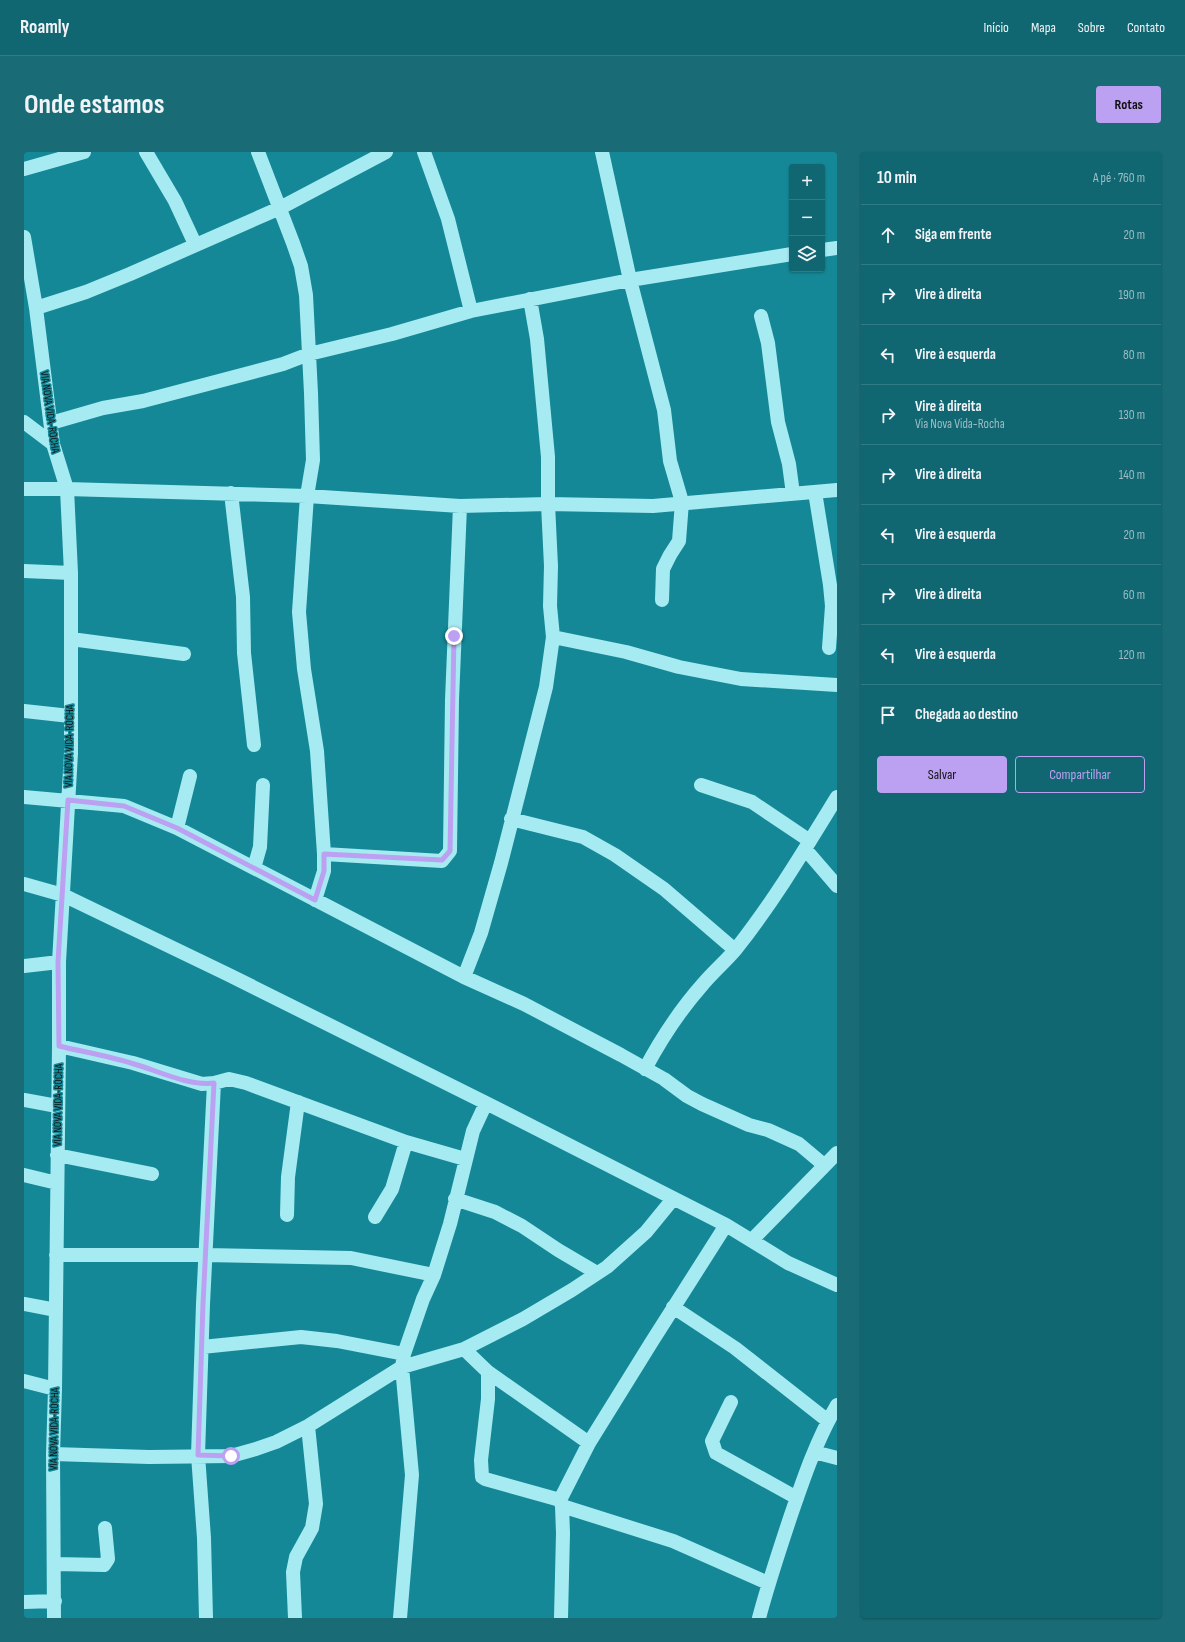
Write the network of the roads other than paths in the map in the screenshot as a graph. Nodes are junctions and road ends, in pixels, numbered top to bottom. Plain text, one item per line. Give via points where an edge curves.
1 (84, 152) edge
2 (146, 152) edge
3 (258, 152) edge
4 (386, 152) edge
5 (424, 152) edge
6 (602, 152) edge
7 (24, 169) edge
8 (280, 208) junction
9 (24, 237) edge
10 (195, 244) junction
11 (837, 248) edge
12 (825, 250) edge
13 (789, 254) edge
14 (630, 280) junction
15 (530, 299) junction
16 (36, 308) junction
17 (471, 311) junction
18 (760, 316) dead end
19 (310, 354) junction
20 (24, 422) edge
21 (51, 424) junction
22 (53, 444) junction
23 (67, 489) junction
24 (24, 490) edge
25 (837, 490) edge
26 (814, 492) junction
27 (231, 493) junction
28 (793, 494) junction
29 (307, 496) junction
30 (682, 502) junction
31 (548, 504) junction
32 (460, 506) junction
33 (24, 571) edge
34 (71, 573) junction
35 (662, 600) dead end
36 (553, 637) junction
37 (71, 640) junction
38 (828, 648) dead end
39 (184, 654) dead end
40 (837, 686) edge
41 (24, 711) edge
42 (70, 716) junction
43 (254, 745) dead end
44 (190, 776) dead end
45 (263, 785) dead end
46 (701, 785) dead end
47 (24, 797) edge
48 (837, 797) edge
49 (68, 800) junction
50 (512, 819) junction
51 (177, 828) junction
52 (808, 846) junction
53 (324, 854) junction
54 (254, 868) junction
55 (24, 884) edge
56 (837, 886) edge
57 (63, 895) junction
58 (315, 900) junction
59 (735, 950) junction
60 (58, 962) junction
61 (24, 966) edge
62 (464, 977) junction
63 (59, 1046) junction
64 (645, 1069) junction
65 (214, 1083) junction
66 (24, 1100) edge
67 (298, 1102) junction
68 (486, 1103) junction
69 (57, 1106) junction
70 (406, 1142) junction
71 (837, 1153) edge
72 (57, 1155) junction
73 (465, 1159) junction
74 (824, 1165) junction
75 (152, 1174) dead end
76 (24, 1175) edge
77 (57, 1183) junction
78 (673, 1198) junction
79 (455, 1199) junction
80 (287, 1215) dead end
81 (375, 1217) dead end
82 (726, 1226) junction
83 (752, 1240) junction
84 (56, 1255) junction
85 (206, 1255) junction
86 (597, 1273) junction
87 (434, 1275) junction
88 (837, 1285) edge
89 (24, 1304) edge
90 (673, 1307) junction
91 (56, 1310) junction
92 (202, 1347) junction
93 (464, 1349) junction
94 (403, 1361) junction
95 (488, 1372) junction
96 (24, 1381) edge
97 (55, 1389) junction
98 (731, 1402) dead end
99 (837, 1405) edge
100 (828, 1421) junction
101 (308, 1426) junction
102 (589, 1443) junction
103 (814, 1452) junction
104 (53, 1454) junction
105 (198, 1455) junction
106 (837, 1458) edge
107 (797, 1498) junction
108 (561, 1503) junction
109 (106, 1528) dead end
110 (55, 1564) junction
111 (768, 1583) junction
112 (55, 1601) junction
113 (24, 1602) edge
114 (54, 1618) edge
115 (206, 1618) edge
116 (295, 1618) edge
117 (400, 1618) edge
118 (561, 1618) edge
119 (759, 1618) edge

1 - 7 street
2 - 10 street via 176,201
3 - 8 street
4 - 8 street
5 - 17 street via 448,219
6 - 14 street
8 - 10 street
8 - 19 street via 301,266 306,295
9 - 16 street, VIA NOVA VIDA-ROCHA
10 - 16 street via 86,292
11 - 12 street
13 - 14 street
14 - 15 street
14 - 30 street via 664,410 670,461
15 - 17 street
15 - 31 street via 542,384 548,457
16 - 21 street, VIA NOVA VIDA-ROCHA
17 - 19 street
18 - 28 street via 768,343 778,422 789,464
19 - 21 street via 283,364 143,401 103,408
19 - 29 street via 313,460
20 - 22 street
21 - 22 street, VIA NOVA VIDA-ROCHA
22 - 23 street, VIA NOVA VIDA-ROCHA
23 - 24 street
23 - 27 street
23 - 34 street, VIA NOVA VIDA-ROCHA
25 - 26 street
26 - 28 street
26 - 38 street via 832,606
27 - 29 street
27 - 43 street
28 - 30 street
29 - 32 street
29 - 53 street via 299,612 302,653 317,751
30 - 31 street via 653,506
30 - 35 street via 679,541 663,569
31 - 32 street
31 - 36 street
32 - 53 street via 452,700 450,851 442,860
33 - 34 street
34 - 37 street, VIA NOVA VIDA-ROCHA
36 - 40 street via 741,679
36 - 50 street via 546,686
37 - 39 street
37 - 42 street, VIA NOVA VIDA-ROCHA
41 - 42 street
42 - 49 street, VIA NOVA VIDA-ROCHA
44 - 51 street
45 - 54 street via 260,846
46 - 52 street via 752,802
47 - 49 street
48 - 52 street
49 - 51 street via 124,806
49 - 57 street, VIA NOVA VIDA-ROCHA
50 - 59 street via 583,837 609,852 664,889
50 - 62 street via 481,933
51 - 54 street
52 - 56 street
52 - 59 street via 770,904
53 - 58 street via 324,871
54 - 58 street
55 - 57 street
57 - 60 street, VIA NOVA VIDA-ROCHA
57 - 68 street
58 - 62 street
59 - 64 street via 684,1009 662,1039
60 - 61 street
60 - 63 street, VIA NOVA VIDA-ROCHA
62 - 64 street via 524,1004
63 - 65 street via 133,1063 191,1082
63 - 69 street, VIA NOVA VIDA-ROCHA
64 - 74 street via 702,1104 799,1144
65 - 67 street via 229,1079
65 - 85 street
66 - 69 street
67 - 70 street
67 - 80 street via 288,1177
68 - 73 street via 473,1131
68 - 78 street
69 - 72 street, VIA NOVA VIDA-ROCHA
70 - 73 street
70 - 81 street via 392,1189
71 - 74 street
72 - 75 street
72 - 77 street, VIA NOVA VIDA-ROCHA
73 - 79 street
74 - 83 street
76 - 77 street
77 - 84 street, VIA NOVA VIDA-ROCHA
78 - 82 street
78 - 86 street via 646,1232
79 - 86 street via 495,1212 522,1226
79 - 87 street
82 - 83 street
82 - 90 street
83 - 88 street via 788,1263
84 - 85 street
84 - 91 street, VIA NOVA VIDA-ROCHA
85 - 87 street via 351,1258
85 - 92 street
86 - 93 street via 523,1318
87 - 94 street via 423,1299
89 - 91 street
90 - 100 street via 735,1348
90 - 102 street
91 - 97 street, VIA NOVA VIDA-ROCHA
92 - 94 street via 301,1337 337,1341
92 - 105 street
93 - 94 street
93 - 95 street
94 - 101 street
94 - 117 street via 412,1475
95 - 102 street
95 - 108 street via 482,1477
96 - 97 street
97 - 104 street, VIA NOVA VIDA-ROCHA
98 - 107 street via 712,1441 716,1453
99 - 100 street
100 - 103 street
101 - 105 street via 276,1442 250,1451 231,1456
101 - 116 street via 316,1517 296,1557 293,1572
102 - 108 street
103 - 106 street
103 - 107 street
104 - 105 street via 149,1457
104 - 110 street, VIA NOVA VIDA-ROCHA
105 - 115 street
107 - 111 street
108 - 111 street via 673,1541
108 - 118 street
109 - 110 street via 108,1559 104,1565
110 - 112 street, VIA NOVA VIDA-ROCHA
111 - 119 street
112 - 113 street
112 - 114 street, VIA NOVA VIDA-ROCHA

